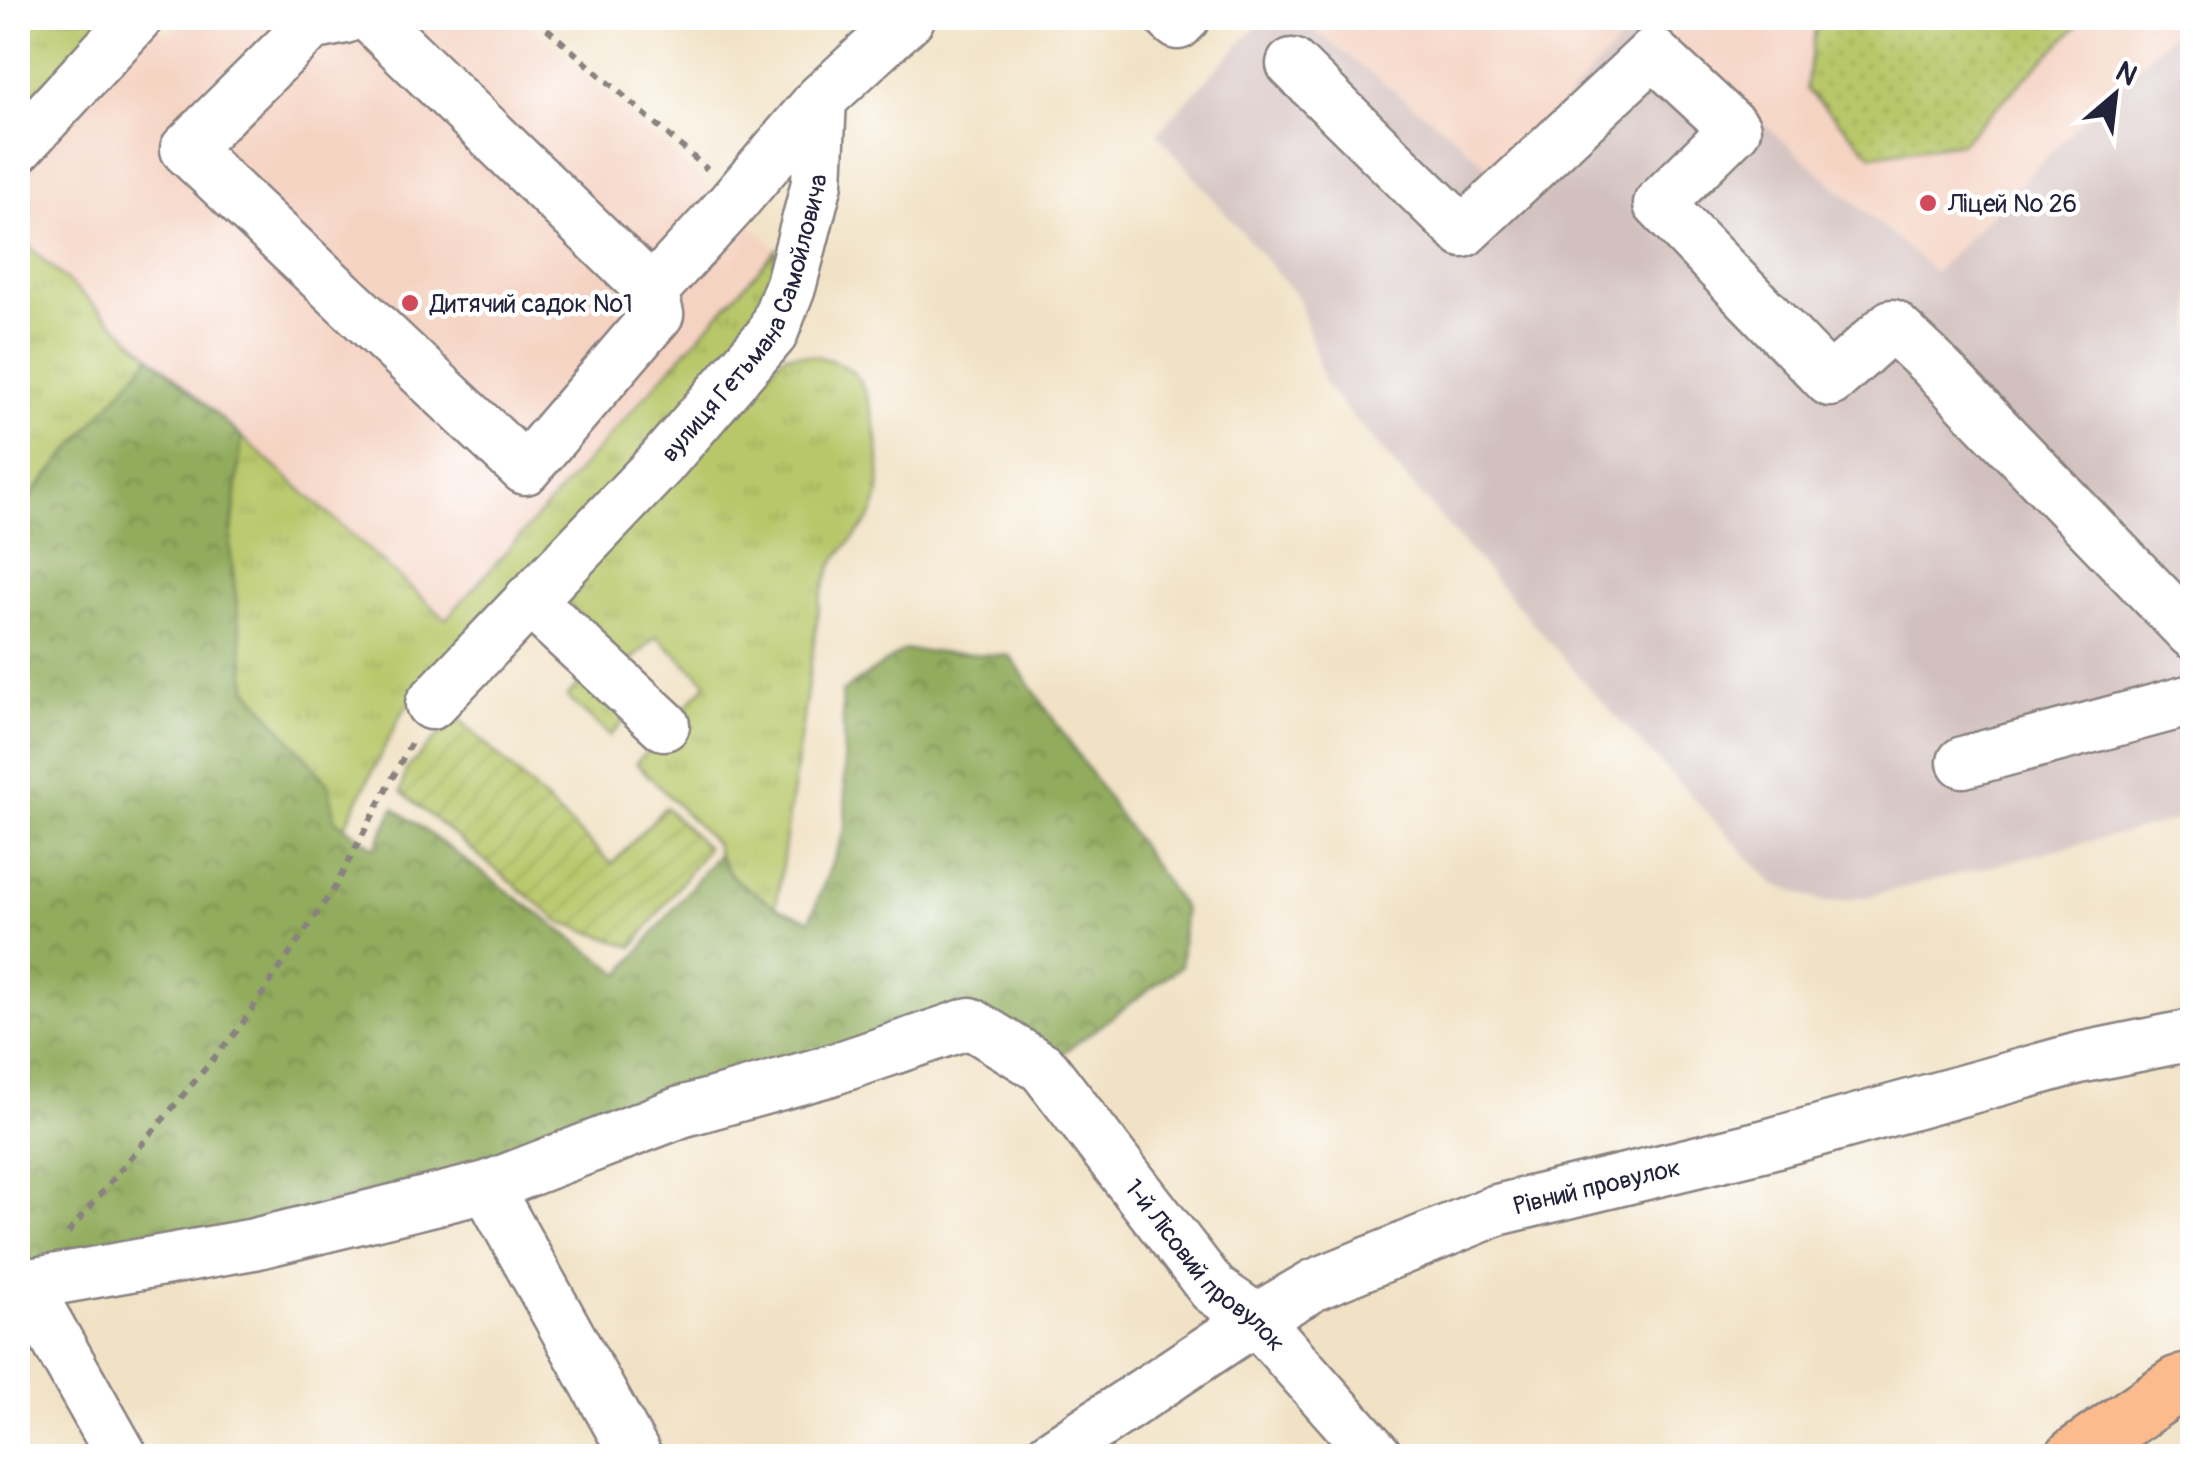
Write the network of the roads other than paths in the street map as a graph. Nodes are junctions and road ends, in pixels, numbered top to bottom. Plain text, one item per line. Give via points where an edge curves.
1 (137, 18) edge
2 (371, 18) edge
3 (909, 18) edge
4 (1171, 18) edge
5 (1184, 18) edge
6 (308, 24) edge
7 (1292, 64) dead end
8 (821, 100) junction
9 (18, 147) edge
10 (652, 291) junction
11 (529, 600) junction
12 (2192, 633) edge
13 (2192, 700) edge
14 (431, 704) road end
15 (664, 724) dead end
16 (1963, 762) dead end
17 (2192, 1035) edge
18 (487, 1187) junction
19 (21, 1285) edge
20 (1256, 1319) junction
21 (2192, 1381) edge
22 (122, 1456) edge
23 (636, 1456) edge
24 (1050, 1456) edge
25 (1377, 1456) edge
26 (2074, 1456) edge

1 - 9 street
2 - 10 street
3 - 8 street
4 - 5 street via 1178,24
6 - 10 street via 186,149 524,469 658,314
7 - 12 street via 1463,232 1653,53 1735,129 1660,204 1830,381 1892,324
8 - 10 street
8 - 11 street, вулиця Гетьмана Самойловича via 817,184 772,334
11 - 14 street, вулиця Гетьмана Самойловича
11 - 15 street
13 - 16 street
17 - 20 street, Рівний провулок via 2079,1058 1766,1145 1497,1210 1314,1285
18 - 19 street via 254,1244
18 - 20 street, 1-й Лісовий провулок via 680,1112 970,1023 1043,1068 1213,1289
18 - 23 street
19 - 22 street
20 - 24 street, Рівний провулок
20 - 25 street, 1-й Лісовий провулок
21 - 26 main road

